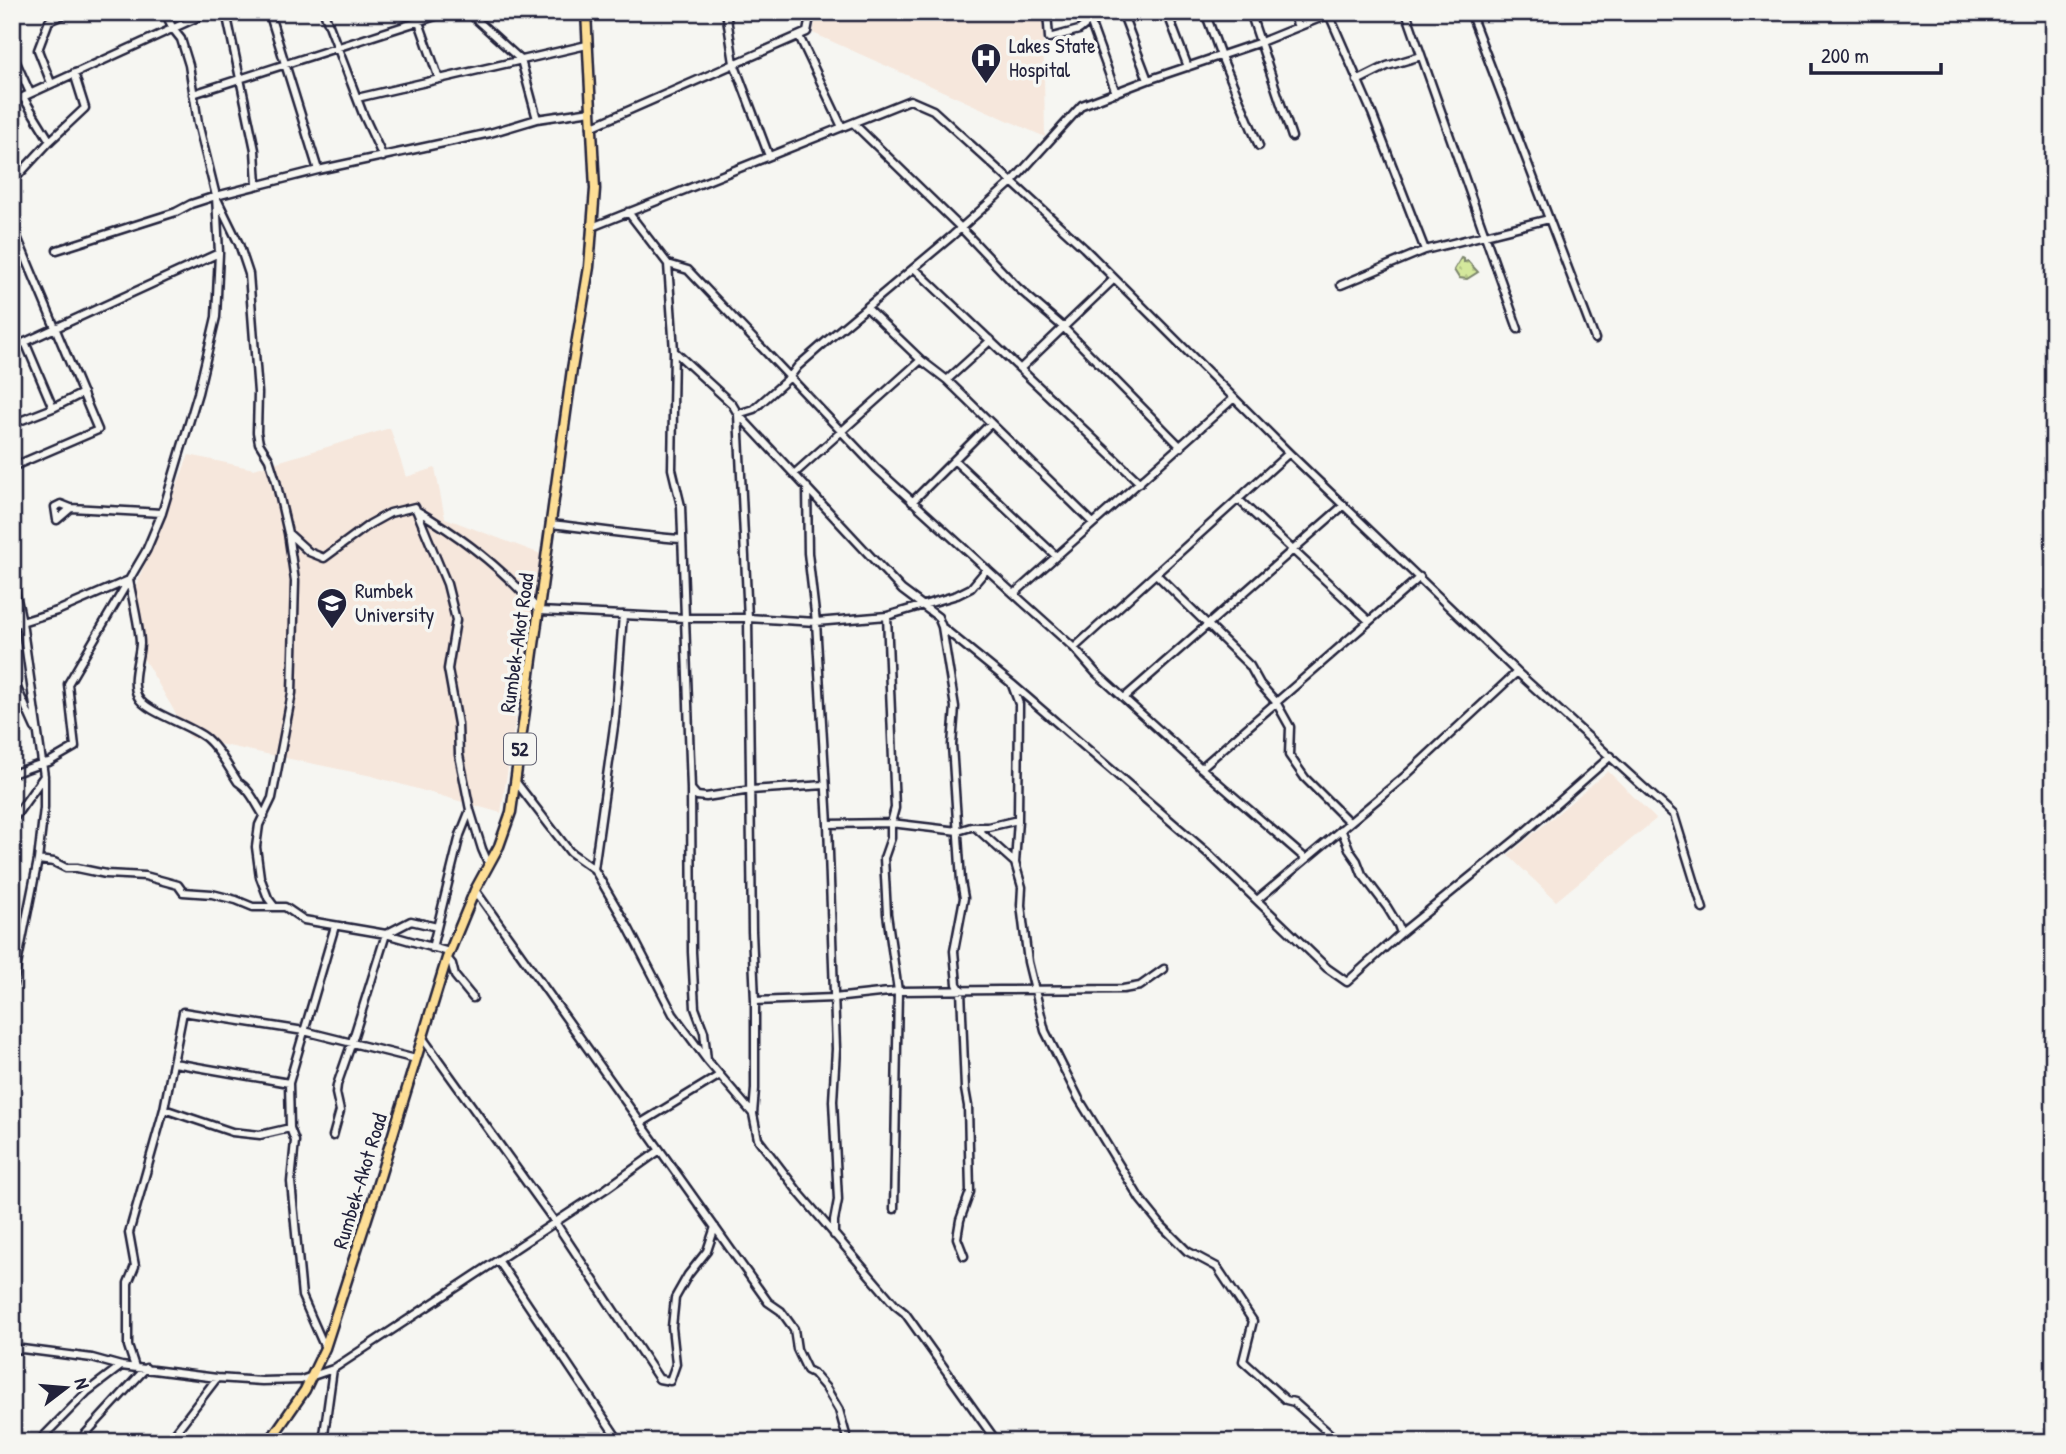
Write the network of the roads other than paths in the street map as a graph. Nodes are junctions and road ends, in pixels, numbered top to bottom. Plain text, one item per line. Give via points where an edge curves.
1 (70, 12) edge
2 (165, 12) edge
3 (209, 12) edge
4 (226, 12) edge
5 (270, 12) edge
6 (324, 12) edge
7 (448, 12) edge
8 (468, 12) edge
9 (586, 12) edge
10 (726, 12) edge
11 (811, 12) edge
12 (1047, 12) edge
13 (1086, 12) edge
14 (1122, 12) edge
15 (1167, 12) edge
16 (1205, 12) edge
17 (1250, 12) edge
18 (1293, 12) edge
19 (1406, 12) edge
20 (1470, 12) edge
21 (1331, 13) edge
22 (1090, 21) junction
23 (419, 22) junction
24 (1298, 27) junction
25 (173, 29) junction
26 (799, 36) junction
27 (1261, 42) junction
28 (587, 45) junction
29 (338, 48) junction
30 (12, 53) edge
31 (1421, 56) junction
32 (1222, 57) junction
33 (521, 60) junction
34 (734, 64) junction
35 (286, 65) junction
36 (1188, 67) junction
37 (74, 73) junction
38 (240, 79) junction
39 (439, 79) junction
40 (1148, 80) junction
41 (1357, 81) junction
42 (51, 83) junction
43 (1116, 93) junction
44 (193, 94) junction
45 (27, 95) junction
46 (357, 98) junction
47 (12, 102) edge
48 (591, 111) junction
49 (537, 119) junction
50 (853, 123) junction
51 (592, 127) junction
52 (842, 127) junction
53 (1292, 137) dead end
54 (50, 141) junction
55 (1259, 146) dead end
56 (769, 156) junction
57 (383, 157) junction
58 (318, 170) junction
59 (12, 183) edge
60 (1012, 183) junction
61 (257, 185) junction
62 (216, 196) junction
63 (628, 212) junction
64 (1549, 219) junction
65 (12, 225) edge
66 (592, 227) junction
67 (961, 228) junction
68 (1485, 234) junction
69 (16, 246) edge
70 (57, 250) dead end
71 (1425, 250) junction
72 (219, 253) junction
73 (668, 264) junction
74 (915, 269) junction
75 (1114, 278) junction
76 (1341, 285) dead end
77 (867, 308) junction
78 (1063, 327) junction
79 (54, 328) junction
80 (1518, 329) dead end
81 (1595, 338) dead end
82 (991, 340) junction
83 (25, 342) junction
84 (12, 348) edge
85 (674, 351) junction
86 (921, 360) junction
87 (1020, 369) junction
88 (789, 378) junction
89 (947, 380) junction
90 (83, 393) junction
91 (1234, 398) junction
92 (53, 408) junction
93 (738, 414) junction
94 (990, 423) junction
95 (12, 424) edge
96 (841, 432) junction
97 (1181, 447) junction
98 (1289, 453) junction
99 (954, 460) junction
100 (12, 467) edge
101 (794, 474) junction
102 (1140, 483) junction
103 (807, 487) junction
104 (1238, 499) junction
105 (912, 502) junction
106 (1344, 505) junction
107 (71, 508) dead end
108 (416, 510) junction
109 (162, 513) junction
110 (1093, 523) junction
111 (551, 524) junction
112 (288, 533) junction
113 (681, 539) junction
114 (1294, 549) junction
115 (1056, 556) junction
116 (987, 569) junction
117 (1156, 574) junction
118 (12, 576) edge
119 (1420, 577) junction
120 (129, 580) junction
121 (1014, 594) junction
122 (923, 606) junction
123 (539, 611) junction
124 (622, 615) junction
125 (887, 616) junction
126 (685, 618) junction
127 (748, 618) junction
128 (1369, 621) junction
129 (22, 622) junction
130 (816, 622) junction
131 (12, 625) edge
132 (1206, 625) junction
133 (942, 626) junction
134 (1074, 648) junction
135 (1517, 671) junction
136 (12, 677) edge
137 (1012, 684) junction
138 (1124, 698) junction
139 (1276, 702) junction
140 (38, 736) junction
141 (1611, 756) junction
142 (43, 762) junction
143 (1201, 768) junction
144 (12, 774) edge
145 (44, 776) junction
146 (516, 782) junction
147 (825, 785) junction
148 (691, 789) junction
149 (751, 790) junction
150 (470, 810) junction
151 (264, 816) junction
152 (1018, 820) junction
153 (12, 821) edge
154 (1349, 822) junction
155 (891, 823) junction
156 (828, 824) junction
157 (975, 827) junction
158 (1341, 829) junction
159 (958, 831) junction
160 (1306, 859) junction
161 (38, 860) junction
162 (1015, 863) junction
163 (489, 865) junction
164 (594, 869) junction
165 (475, 890) junction
166 (1257, 900) junction
167 (274, 906) junction
168 (1703, 909) dead end
169 (335, 926) junction
170 (437, 927) junction
171 (1401, 933) junction
172 (386, 934) junction
173 (432, 948) junction
174 (448, 955) junction
175 (1164, 969) dead end
176 (12, 989) edge
177 (961, 990) junction
178 (1035, 990) junction
179 (898, 991) junction
180 (473, 998) dead end
181 (834, 999) junction
182 (755, 1001) junction
183 (304, 1031) junction
184 (422, 1037) junction
185 (352, 1042) junction
186 (416, 1059) junction
187 (708, 1060) junction
188 (174, 1063) junction
189 (720, 1075) junction
190 (289, 1083) junction
191 (164, 1109) junction
192 (753, 1114) junction
193 (641, 1123) junction
194 (290, 1128) junction
195 (333, 1136) dead end
196 (660, 1150) junction
197 (894, 1209) dead end
198 (555, 1222) junction
199 (715, 1227) junction
200 (834, 1235) junction
201 (964, 1256) dead end
202 (498, 1260) junction
203 (325, 1348) junction
204 (12, 1350) edge
205 (121, 1366) junction
206 (135, 1367) junction
207 (146, 1368) junction
208 (333, 1369) junction
209 (313, 1376) junction
210 (217, 1378) junction
211 (38, 1442) edge
212 (78, 1442) edge
213 (168, 1442) edge
214 (269, 1442) edge
215 (323, 1442) edge
216 (620, 1442) edge
217 (848, 1442) edge
218 (997, 1442) edge
219 (1339, 1442) edge

1 - 42 street via 49,21 38,50
2 - 25 street
3 - 25 street
4 - 38 street
5 - 35 street
6 - 29 street
7 - 23 street
8 - 33 street
9 - 28 main road, Rumbek-Akot Road / 52
10 - 34 street
11 - 26 street via 807,32
12 - 22 street via 1049,38 1079,30
13 - 22 street
14 - 22 street
14 - 40 street
15 - 36 street
16 - 32 street
17 - 27 street
18 - 24 street
19 - 31 street
20 - 64 street
21 - 24 street
21 - 41 street
22 - 43 street
23 - 29 street
23 - 39 street
24 - 27 street
25 - 37 street
25 - 44 street via 181,39
26 - 34 street
26 - 52 street
27 - 32 street
27 - 53 street
28 - 33 street
28 - 48 main road, Rumbek-Akot Road / 52
29 - 35 street
29 - 46 street
30 - 45 street
31 - 41 street
31 - 68 street
32 - 36 street
32 - 55 street
33 - 39 street
33 - 49 street
34 - 51 street
34 - 56 street
35 - 38 street
35 - 58 street
36 - 40 street
37 - 42 street
37 - 54 street via 85,108
38 - 44 street
38 - 61 street via 255,150
39 - 46 street
40 - 43 street
41 - 71 street
42 - 45 street
43 - 60 street via 1082,106
44 - 62 street
45 - 47 street
45 - 54 street
46 - 57 street
48 - 49 street
48 - 51 main road, Rumbek-Akot Road / 52
49 - 57 street
50 - 52 street
50 - 60 street via 910,100 933,110
50 - 67 street
51 - 66 main road, Rumbek-Akot Road / 52
52 - 56 street
54 - 59 street
56 - 63 street
57 - 58 street
58 - 61 street
60 - 67 street
60 - 75 street
61 - 62 street
62 - 70 street
62 - 72 street
62 - 112 street via 249,274 257,432 276,481
63 - 66 street
63 - 73 street
64 - 68 street
64 - 81 street
65 - 69 street
66 - 111 main road, Rumbek-Akot Road / 52
67 - 74 street
67 - 78 street
68 - 71 street
68 - 80 street
69 - 79 street
71 - 76 street
72 - 79 street
72 - 109 street via 216,317
73 - 85 street
73 - 88 street via 688,270
74 - 77 street
74 - 82 street
75 - 78 street
75 - 91 street
77 - 86 street
77 - 88 street
78 - 87 street
78 - 97 street
79 - 83 street
79 - 90 street
82 - 87 street
82 - 89 street
83 - 84 street
83 - 92 street
85 - 93 street via 733,404
85 - 113 street via 672,468 681,506
86 - 89 street
86 - 96 street
87 - 102 street
88 - 93 street via 754,409
88 - 96 street
89 - 94 street
90 - 92 street
90 - 100 street via 98,430
91 - 97 street
91 - 98 street
92 - 95 street
93 - 101 street
93 - 127 street
94 - 99 street
94 - 110 street
96 - 101 street
96 - 105 street
97 - 102 street
98 - 104 street
98 - 106 street
99 - 105 street
99 - 115 street
101 - 103 street
102 - 110 street
103 - 122 street via 902,590
103 - 130 street
104 - 114 street
104 - 117 street
105 - 116 street
106 - 114 street
106 - 119 street
107 - 109 street
108 - 112 street via 390,513 324,558 309,552
108 - 123 street via 471,547 519,587
108 - 150 street via 447,584 456,620 448,669
109 - 120 street
110 - 115 street
111 - 113 street
111 - 123 main road, Rumbek-Akot Road / 52
112 - 151 street via 295,581 292,693 272,798
113 - 126 street
114 - 128 street
114 - 132 street
115 - 121 street
116 - 121 street
116 - 122 street via 971,588
117 - 132 street
117 - 134 street
118 - 129 street
119 - 128 street
119 - 135 street
120 - 129 street
120 - 142 street via 68,684 75,747
120 - 151 street via 140,642 135,683 138,698 205,737
121 - 134 street
122 - 125 street
122 - 133 street
123 - 124 street
123 - 146 main road, Rumbek-Akot Road / 52
124 - 126 street
124 - 164 street via 615,719
125 - 130 street
125 - 155 street via 895,808
126 - 127 street
126 - 148 street
127 - 130 street
127 - 149 street
128 - 139 street
129 - 131 street
129 - 140 street
130 - 147 street
132 - 138 street
132 - 139 street via 1250,666
133 - 137 street
133 - 159 street via 955,708 952,745
134 - 138 street
135 - 141 street
135 - 154 street
136 - 140 street
137 - 152 street via 1019,705
137 - 166 street
138 - 143 street
139 - 143 street
139 - 154 street via 1290,727 1289,755
140 - 142 street
141 - 168 street via 1674,815
141 - 171 street
142 - 144 street
142 - 145 street
143 - 160 street
145 - 153 street
145 - 161 street
146 - 163 main road, Rumbek-Akot Road / 52 via 507,828
146 - 164 street via 570,852
147 - 149 street
147 - 156 street
148 - 149 street via 706,797
148 - 187 street via 695,1008
149 - 182 street
150 - 163 street
150 - 170 street
151 - 167 street via 256,847 260,877
152 - 157 street
152 - 162 street
154 - 158 street
155 - 156 street
155 - 159 street
155 - 179 street via 884,858
156 - 181 street
157 - 159 street
157 - 162 street
158 - 160 street
158 - 171 street via 1362,874
159 - 177 street via 964,898 954,951
160 - 166 street
161 - 167 street via 106,874 145,876 178,885 183,892 212,894 253,907
161 - 176 street
162 - 178 street
163 - 165 main road, Rumbek-Akot Road / 52
164 - 187 street via 673,1014
165 - 174 main road, Rumbek-Akot Road / 52
165 - 193 street
166 - 171 street via 1347,982
167 - 169 street via 285,907 304,920
169 - 172 street
169 - 183 street
170 - 172 street via 411,921
170 - 173 street
172 - 173 street
172 - 185 street
173 - 174 street
174 - 180 street via 455,976
174 - 184 main road, Rumbek-Akot Road / 52
175 - 178 street via 1140,986 1124,989
177 - 178 street
177 - 179 street
177 - 201 street via 970,1192 957,1238
178 - 219 street via 1045,1031 1079,1099 1140,1199 1187,1251 1217,1267 1252,1321 1243,1361
179 - 181 street
179 - 197 street
181 - 182 street
181 - 200 street via 838,1200
182 - 192 street
183 - 185 street
183 - 188 street via 183,1012
183 - 190 street
184 - 186 main road, Rumbek-Akot Road / 52
184 - 198 street
185 - 186 street
185 - 195 street via 337,1085 340,1111
186 - 203 main road, Rumbek-Akot Road / 52
187 - 189 street
188 - 190 street
188 - 191 street
189 - 192 street
189 - 193 street
190 - 194 street
191 - 194 street via 232,1132 260,1135
191 - 206 street via 129,1233 135,1266 128,1283 128,1346
192 - 200 street via 758,1139
193 - 196 street
194 - 203 street via 295,1141 291,1182 302,1296
196 - 198 street
196 - 199 street
198 - 199 street via 659,1379 670,1381 676,1364 672,1327 676,1298 707,1251
198 - 202 street
199 - 217 street via 768,1302 794,1329 807,1370 826,1388 839,1410
200 - 218 street via 905,1313
202 - 208 street
202 - 216 street
203 - 209 main road, Rumbek-Akot Road / 52
204 - 205 street
205 - 206 street
205 - 211 street via 88,1391
206 - 207 street
207 - 210 street
207 - 212 street
208 - 209 street
208 - 215 street
209 - 210 street via 262,1381
209 - 214 main road, Rumbek-Akot Road / 52
210 - 213 street

